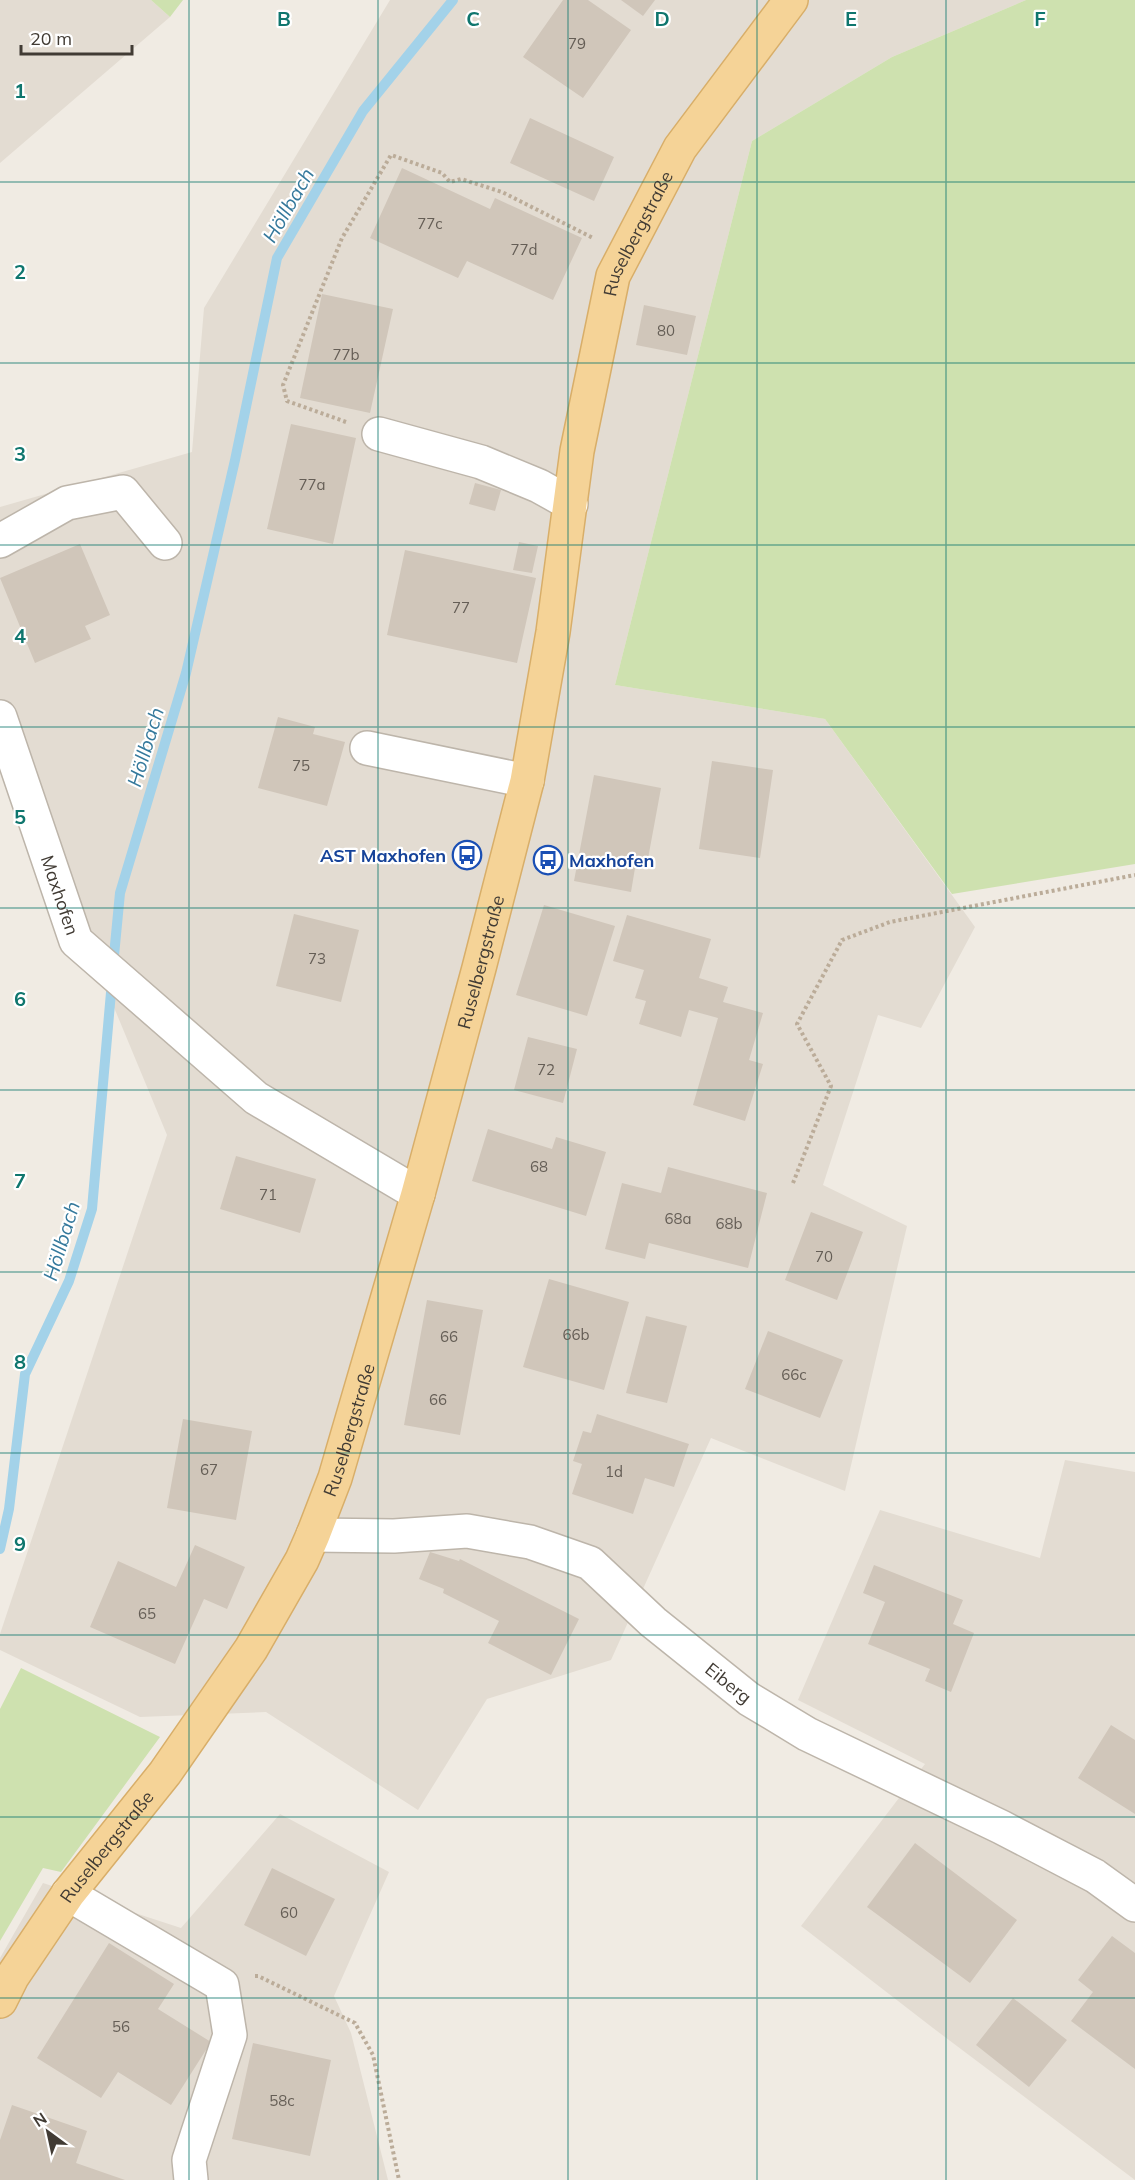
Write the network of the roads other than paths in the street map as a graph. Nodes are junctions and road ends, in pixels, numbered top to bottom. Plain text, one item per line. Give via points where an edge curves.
1 (791, 0) edge
2 (379, 434) road end
3 (571, 504) junction
4 (0, 541) edge
5 (165, 543) dead end
6 (0, 717) edge
7 (368, 748) dead end
8 (527, 781) junction
9 (418, 1194) junction
10 (313, 1535) junction
11 (68, 1894) junction
12 (1135, 1905) edge
13 (0, 2001) edge
14 (191, 2180) edge

1 - 3 main road, Ruselbergstraße via 680,148 613,276 577,451
2 - 3 street via 481,462
3 - 8 main road, Ruselbergstraße
4 - 5 street via 67,503 123,492
6 - 9 street, Maxhofen via 76,941 256,1098
7 - 8 street
8 - 9 main road, Ruselbergstraße
9 - 10 main road, Ruselbergstraße via 335,1478
10 - 11 main road, Ruselbergstraße via 251,1649 165,1773
10 - 12 street, Eiberg via 394,1536 467,1531 530,1542 590,1563 653,1622 749,1700 807,1734 1095,1876
11 - 13 main road, Ruselbergstraße
11 - 14 street via 222,1985 230,2034 189,2160

